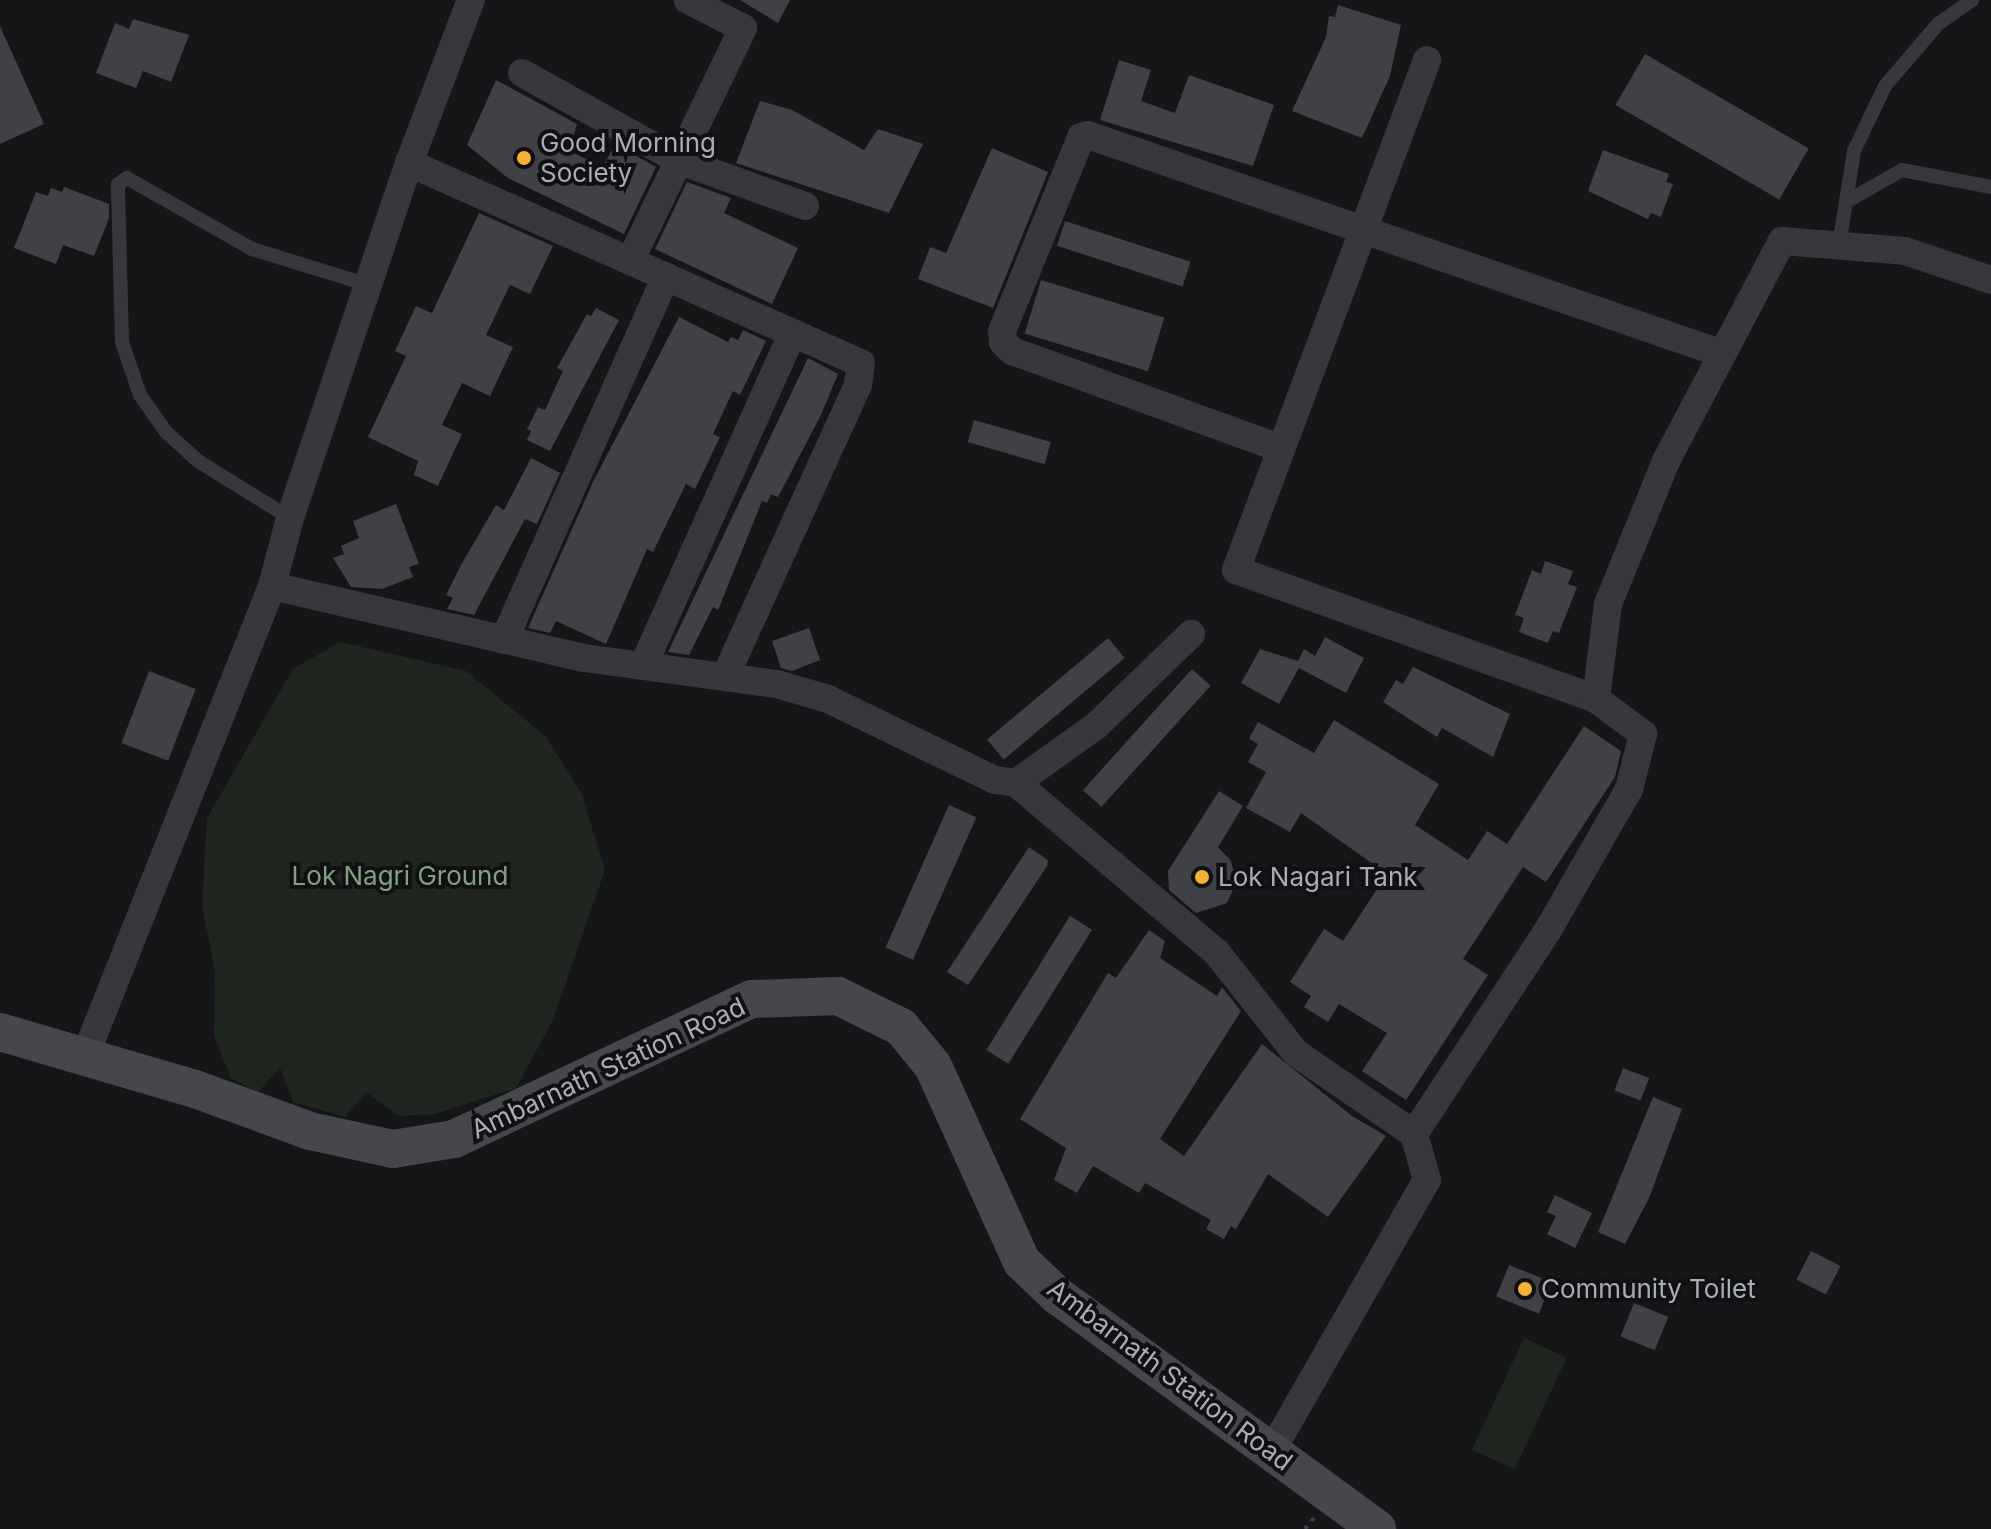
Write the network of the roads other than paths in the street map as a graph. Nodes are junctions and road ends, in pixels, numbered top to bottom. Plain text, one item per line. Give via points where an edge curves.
1 (471, 0) edge
2 (688, 0) edge
3 (1972, 0) edge
4 (1427, 60) dead end
5 (522, 73) dead end
6 (678, 160) junction
7 (409, 163) junction
8 (1991, 187) edge
9 (1846, 202) junction
10 (805, 206) dead end
11 (1364, 232) junction
12 (1839, 245) junction
13 (630, 261) junction
14 (666, 276) junction
15 (1991, 280) edge
16 (369, 285) junction
17 (793, 333) junction
18 (1720, 353) junction
19 (1279, 448) junction
20 (290, 518) junction
21 (272, 586) junction
22 (1191, 634) dead end
23 (504, 640) junction
24 (643, 666) junction
25 (725, 677) junction
26 (1596, 699) junction
27 (1016, 783) junction
28 (0, 1032) edge
29 (85, 1056) junction
30 (1414, 1134) junction
31 (1271, 1452) junction
32 (1374, 1528) edge

1 - 7 street
2 - 6 street via 743,28
3 - 9 lane via 1938,24 1885,86 1854,151
4 - 11 street
5 - 6 street
6 - 10 street
6 - 13 street
7 - 13 street
7 - 16 street
8 - 9 lane via 1902,170
9 - 12 lane
11 - 18 street
11 - 19 street
11 - 19 street via 1088,135 1074,144 1002,331 1003,342 1012,351
12 - 15 street via 1905,251
12 - 18 street via 1782,241
13 - 14 street
14 - 17 street
14 - 23 street
16 - 20 street
16 - 20 lane via 252,249 127,178 118,184 122,342 140,395 166,432 198,461
17 - 24 street
17 - 25 street via 861,363 858,385
18 - 26 street via 1666,461 1608,604 1596,666
19 - 26 street via 1236,570
20 - 21 street
21 - 23 street
21 - 29 street
22 - 27 street via 1097,725
23 - 24 street
24 - 25 street
25 - 27 street via 777,684 828,699 995,780
26 - 30 street via 1643,734 1629,789 1548,930
27 - 30 street via 1217,953 1296,1053
28 - 29 main road, Ambarnath Station Road
29 - 31 main road, Ambarnath Station Road via 310,1131 393,1149 454,1139 752,999 838,996 901,1027 933,1066 1022,1262 1058,1296
30 - 31 street via 1427,1180
31 - 32 main road, Ambarnath Station Road

